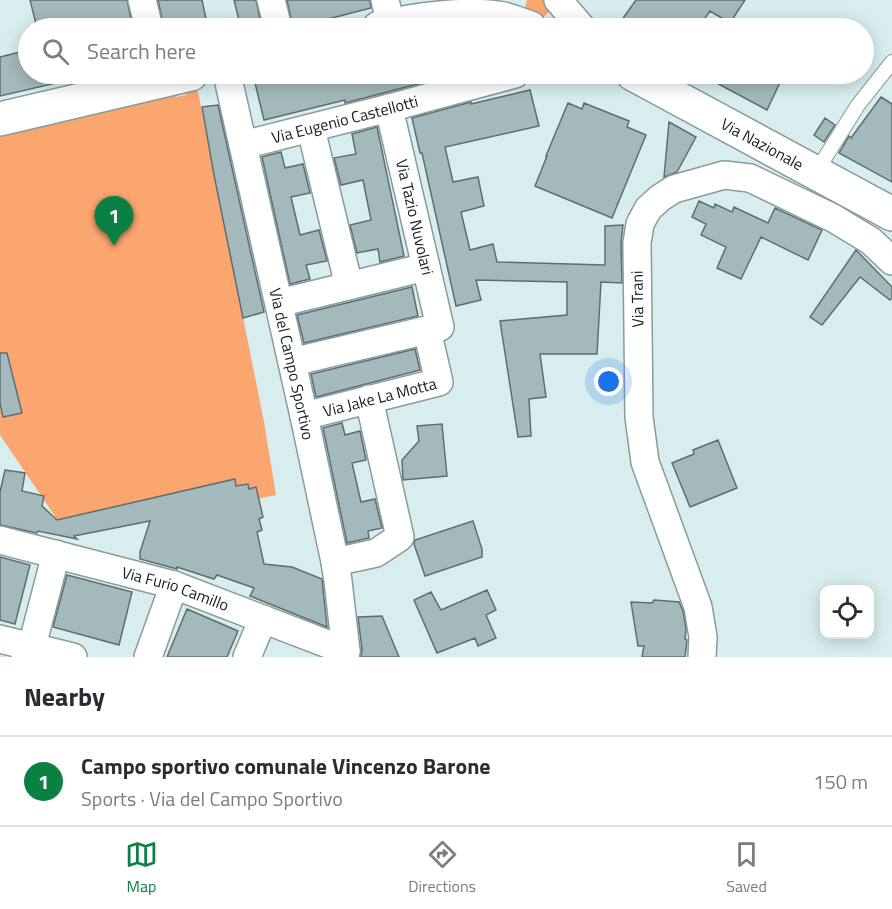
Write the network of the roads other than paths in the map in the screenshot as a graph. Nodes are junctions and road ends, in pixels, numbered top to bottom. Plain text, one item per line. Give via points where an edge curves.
1 (142, 0) edge
2 (271, 0) edge
3 (519, 16) edge
4 (146, 18) edge
5 (276, 18) edge
6 (385, 18) edge
7 (892, 63) edge
8 (139, 84) edge
9 (229, 84) edge
10 (478, 84) edge
11 (652, 84) edge
12 (389, 108) junction
13 (0, 119) edge
14 (311, 129) junction
15 (243, 145) junction
16 (816, 172) junction
17 (851, 190) junction
18 (890, 212) edge
19 (833, 218) junction
20 (871, 240) junction
21 (892, 261) edge
22 (426, 267) junction
23 (348, 286) junction
24 (279, 303) junction
25 (434, 328) junction
26 (292, 362) junction
27 (369, 399) junction
28 (304, 416) junction
29 (0, 540) edge
30 (56, 554) junction
31 (335, 562) junction
32 (174, 585) junction
33 (262, 619) junction
34 (0, 639) edge
35 (29, 652) edge
36 (345, 654) edge
37 (74, 657) edge
38 (148, 657) edge
39 (247, 657) edge
40 (702, 657) edge

1 - 4 street
2 - 5 street
3 - 6 street
7 - 16 lane via 858,105
8 - 13 street
9 - 15 street, Via del Campo Sportivo
10 - 12 street, Via Eugenio Castellotti
11 - 16 street, Via Nazionale
12 - 14 street, Via Eugenio Castellotti
12 - 22 street, Via Tazio Nuvolari
14 - 15 street, Via Eugenio Castellotti
14 - 23 street
15 - 24 street, Via del Campo Sportivo
16 - 17 street, Via Nazionale
17 - 18 street, Via Nazionale
17 - 19 street
18 - 20 street
19 - 20 street, Via Trani
19 - 40 street, Via Trani via 750,178 724,175 674,189 648,209 640,224 639,417 645,462 698,607
20 - 21 street, Via Trani
22 - 23 street
22 - 25 street, Via Tazio Nuvolari
23 - 24 street
24 - 26 street, Via del Campo Sportivo
25 - 26 street
25 - 27 street, Via Jake La Motta via 439,382
26 - 28 street, Via del Campo Sportivo
27 - 28 street, Via Jake La Motta
27 - 31 street via 400,537 376,553
28 - 31 street, Via del Campo Sportivo
29 - 30 street, Via Furio Camillo
30 - 32 street, Via Furio Camillo
30 - 35 street
31 - 36 street, Via del Campo Sportivo
32 - 33 street, Via Furio Camillo
32 - 38 street
33 - 36 street, Via Furio Camillo
33 - 39 street
34 - 35 street
35 - 37 street

